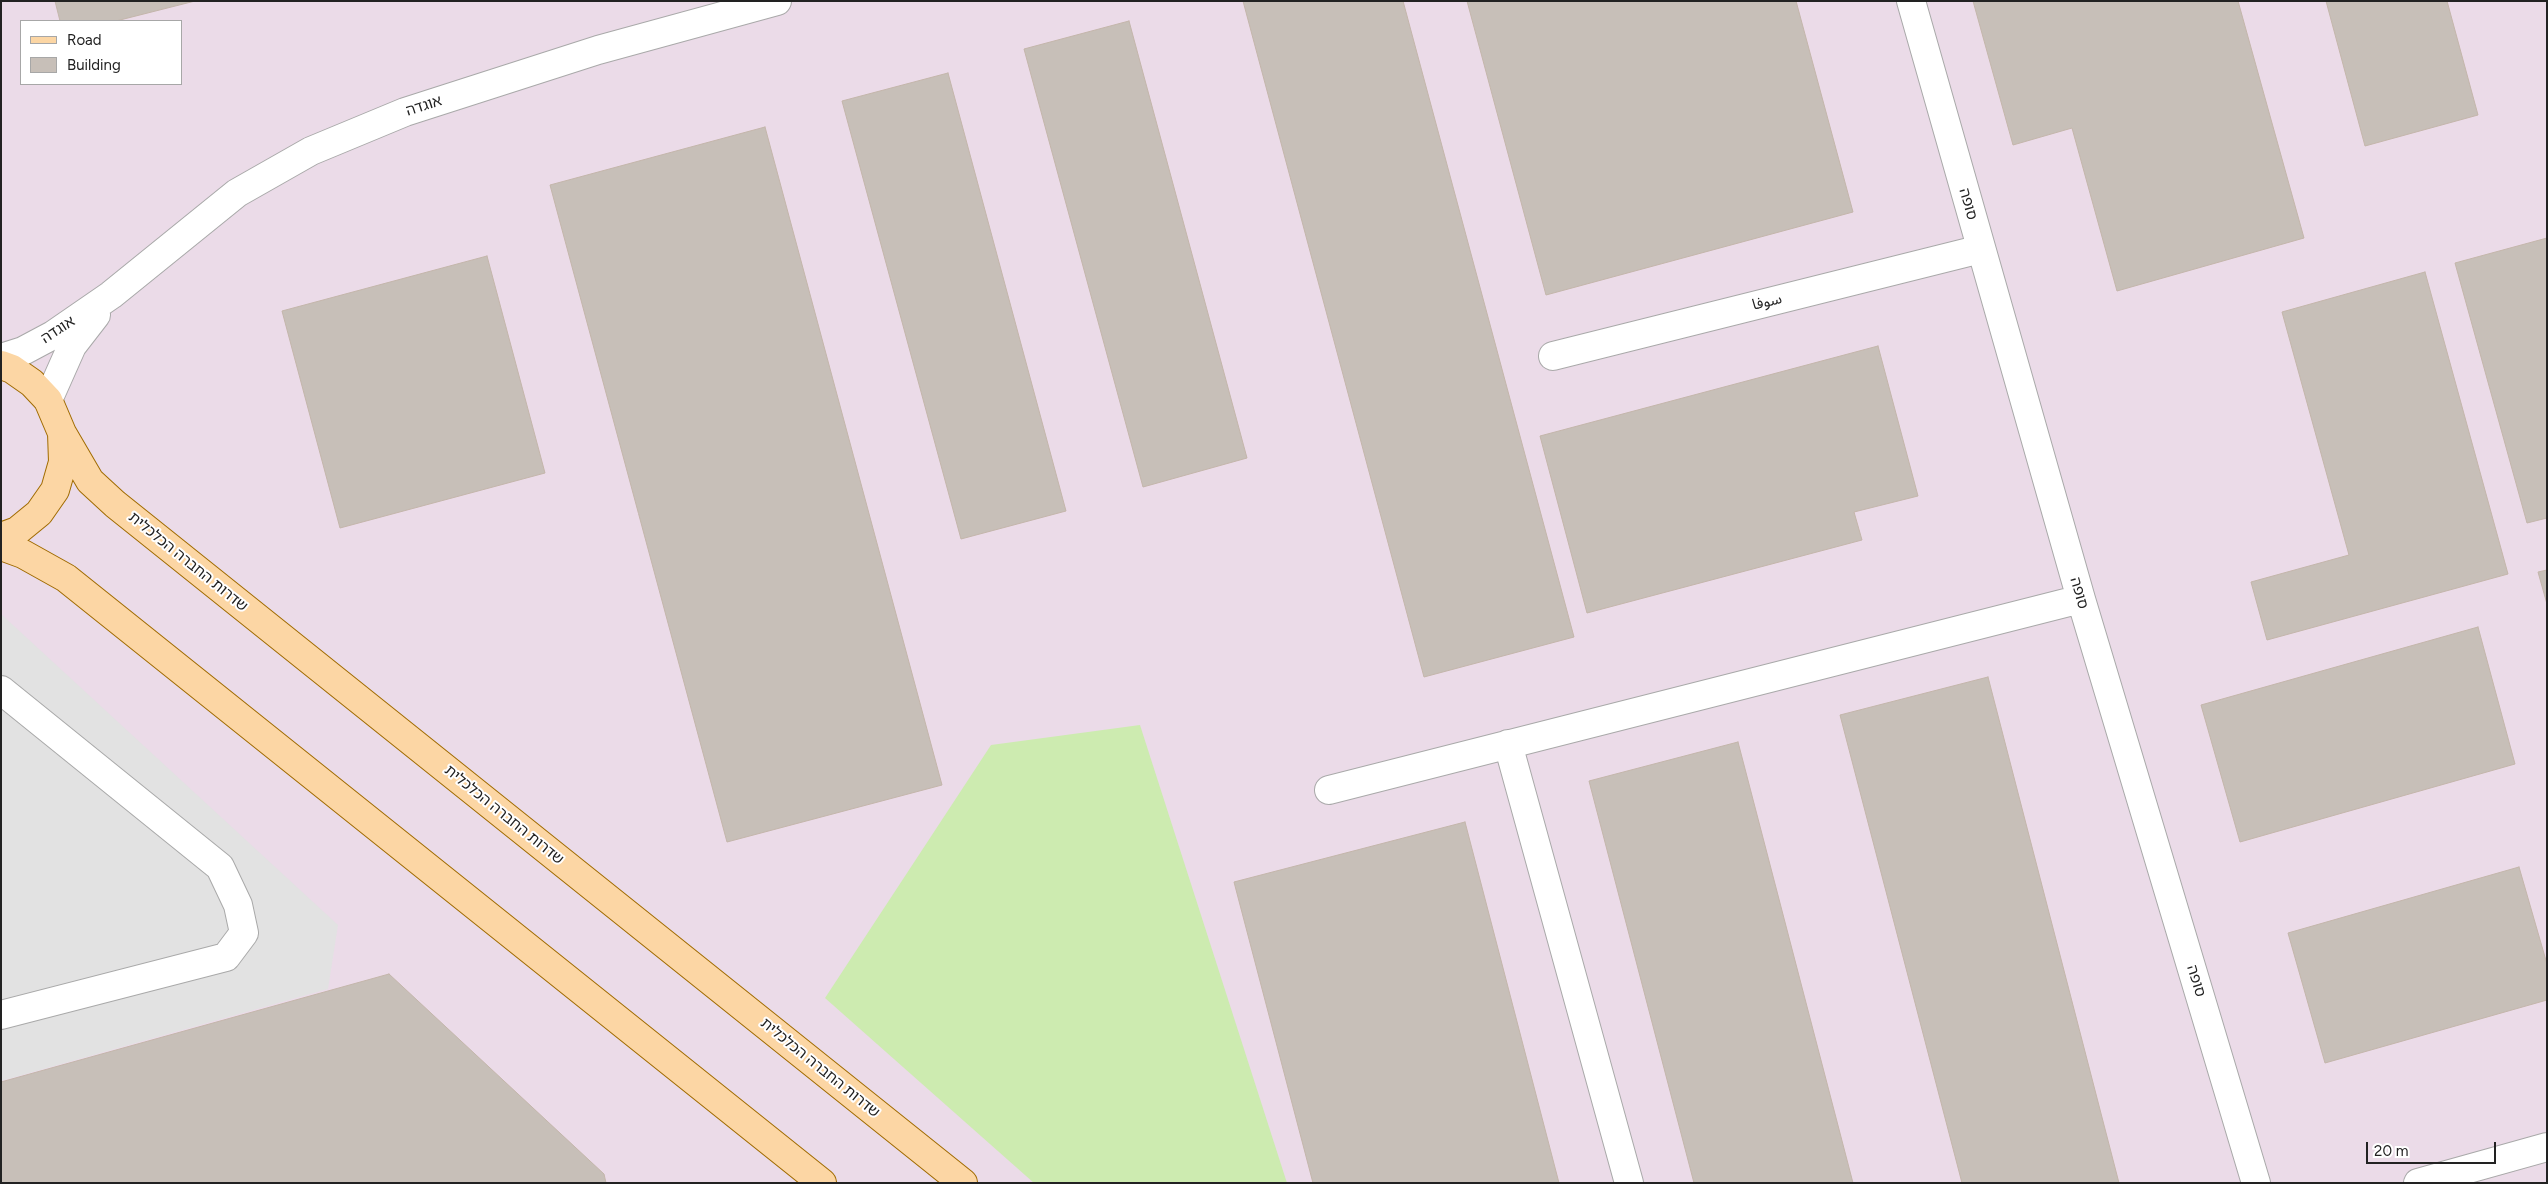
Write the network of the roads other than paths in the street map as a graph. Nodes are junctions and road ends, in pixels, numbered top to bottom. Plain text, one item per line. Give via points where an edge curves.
1 (777, 1) edge
2 (1911, 1) edge
3 (1981, 249) junction
4 (111, 295) junction
5 (1553, 356) dead end
6 (1, 358) edge
7 (1, 366) edge
8 (48, 400) junction
9 (62, 433) junction
10 (1, 537) edge
11 (1, 546) edge
12 (2081, 599) junction
13 (1, 690) edge
14 (1508, 744) junction
15 (1329, 790) dead end
16 (1, 1015) edge
17 (2547, 1147) edge
18 (822, 1183) edge
19 (963, 1183) edge
20 (1629, 1183) edge
21 (2256, 1183) edge
22 (2418, 1183) edge

1 - 4 street, אוגדה via 598,50 405,112 311,151 237,193
2 - 3 street, סופה
3 - 5 street, سوفا
3 - 12 street, סופה
4 - 6 street, אוגדה via 53,335
4 - 8 street, אוגדה via 72,346
7 - 8 main road via 12,369 32,383
8 - 9 main road
9 - 10 main road via 63,462 55,490 39,513 17,531
9 - 19 main road, שדרות החברה הכלכלית via 90,481 115,504
11 - 18 main road via 24,554 66,578
12 - 14 street
12 - 21 street, סופה
13 - 16 street via 220,867 238,904 244,933 226,957
14 - 15 street
14 - 20 street
17 - 22 street

